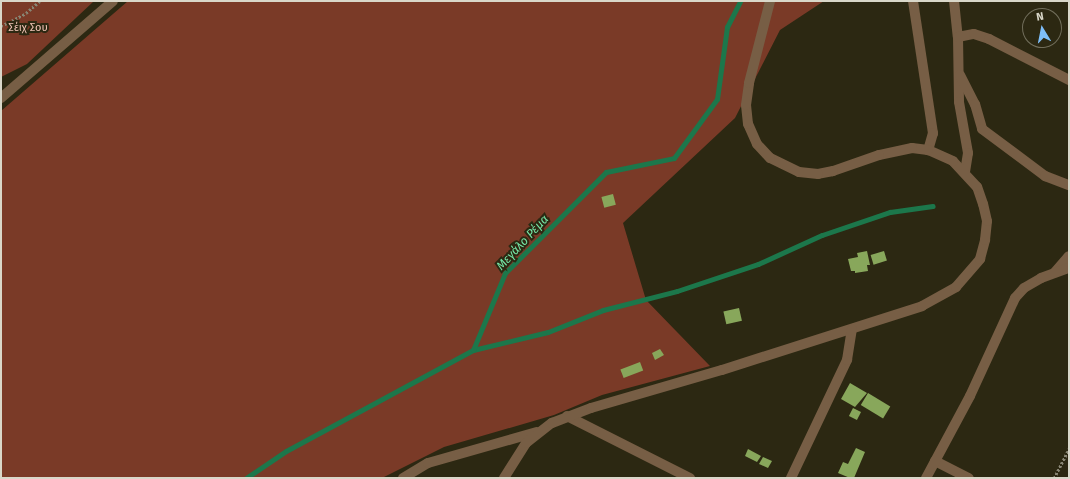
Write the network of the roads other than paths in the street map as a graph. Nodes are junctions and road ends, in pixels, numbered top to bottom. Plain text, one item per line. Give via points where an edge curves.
1 (113, 1) edge
2 (770, 1) edge
3 (913, 1) edge
4 (954, 1) edge
5 (958, 37) junction
6 (958, 71) junction
7 (1069, 80) edge
8 (1, 98) edge
9 (928, 150) junction
10 (965, 171) junction
11 (1069, 184) edge
12 (1069, 256) edge
13 (1069, 268) edge
14 (1053, 274) junction
15 (852, 329) junction
16 (567, 416) junction
17 (537, 432) junction
18 (935, 461) junction
19 (403, 478) edge
20 (504, 478) edge
21 (690, 478) edge
22 (791, 478) edge
23 (926, 478) edge
24 (969, 478) edge

1 - 8 street
2 - 9 street via 746,104 748,124 757,144 770,158 799,172 818,174 897,150
3 - 9 street via 933,133
4 - 5 street
5 - 6 street
5 - 7 street via 974,34 989,39
6 - 10 street via 961,119 968,153
6 - 11 street via 975,104 982,129 1045,176
9 - 10 street via 953,161
10 - 15 street via 977,187 987,221 980,259 969,275 956,287 933,300
12 - 14 street
13 - 14 street
14 - 18 street via 1024,288 1015,298 970,396
15 - 16 street
15 - 22 street via 847,360
16 - 17 street
16 - 21 street
17 - 19 street via 428,463
17 - 20 street via 514,459
18 - 23 street
18 - 24 street

